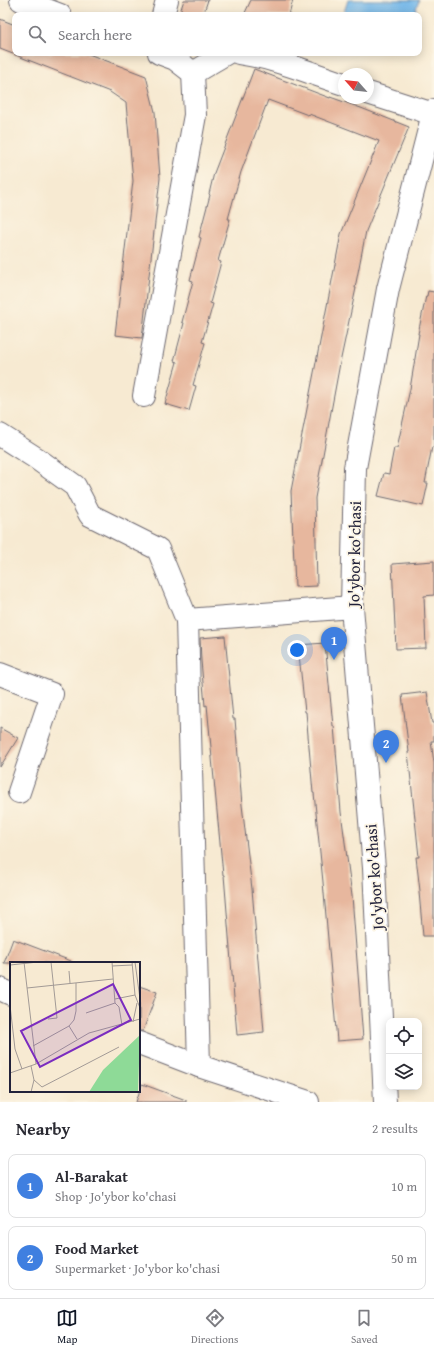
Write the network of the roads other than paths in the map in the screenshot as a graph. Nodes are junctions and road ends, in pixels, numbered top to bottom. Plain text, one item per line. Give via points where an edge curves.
1 (21, 0) edge
2 (167, 0) edge
3 (52, 12) edge
4 (164, 12) edge
5 (166, 56) edge
6 (222, 56) edge
7 (257, 56) edge
8 (193, 73) junction
9 (338, 82) edge
10 (374, 94) edge
11 (433, 112) edge
12 (144, 396) dead end
13 (0, 436) edge
14 (352, 607) junction
15 (187, 620) junction
16 (0, 674) edge
17 (19, 792) dead end
18 (0, 989) edge
19 (10, 994) edge
20 (140, 1043) edge
21 (199, 1066) junction
22 (308, 1102) edge
23 (385, 1102) edge

1 - 3 street
2 - 4 street
5 - 8 street
6 - 8 street
7 - 9 street
8 - 12 street via 195,114
10 - 11 street
11 - 14 street, Jo'ybor ko'chasi via 388,289 355,468
13 - 15 street via 75,486 90,515 158,549
14 - 15 street
14 - 23 street, Jo'ybor ko'chasi via 374,868
15 - 21 street
16 - 17 street via 52,694
18 - 19 street
20 - 21 street
21 - 22 street

